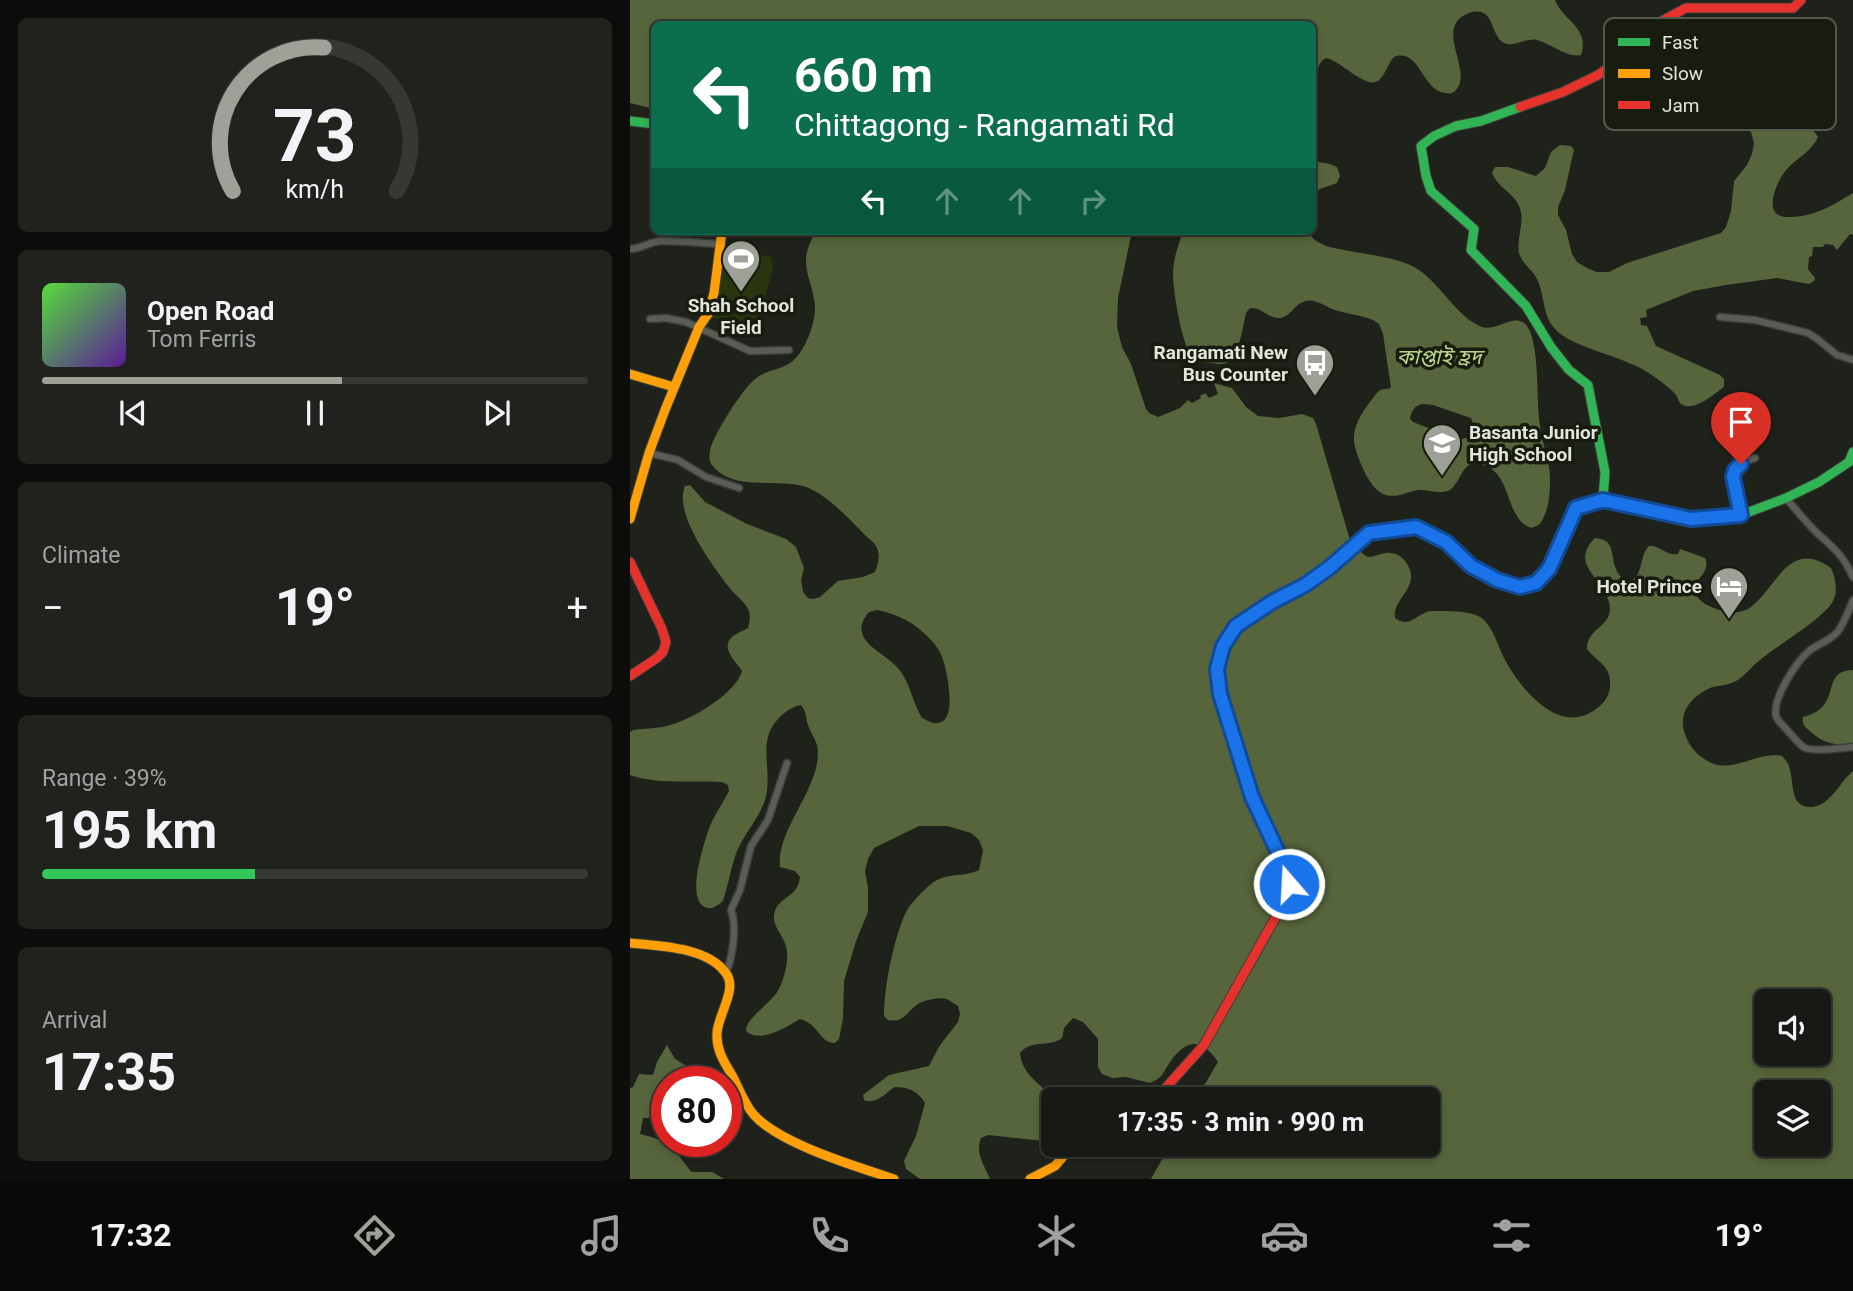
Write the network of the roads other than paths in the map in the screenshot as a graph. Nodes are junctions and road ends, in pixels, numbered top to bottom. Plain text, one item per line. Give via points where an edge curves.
1 (1801, 0) edge
2 (1667, 18) edge
3 (1604, 71) edge
4 (630, 121) edge
5 (651, 124) edge
6 (721, 235) edge
7 (720, 244) junction
8 (630, 249) edge
9 (1720, 317) dead end
10 (650, 318) dead end
11 (699, 327) junction
12 (789, 350) dead end
13 (1853, 360) edge
14 (630, 374) edge
15 (674, 387) junction
16 (1853, 452) edge
17 (649, 453) junction
18 (1755, 458) dead end
19 (1851, 463) edge
20 (739, 488) dead end
21 (1786, 498) junction
22 (1603, 500) junction
23 (1741, 515) junction
24 (630, 519) edge
25 (630, 562) edge
26 (632, 573) edge
27 (1853, 577) edge
28 (1853, 600) edge
29 (630, 676) edge
30 (1853, 747) edge
31 (788, 763) dead end
32 (630, 943) edge
33 (726, 972) junction
34 (1166, 1087) edge
35 (1063, 1157) edge
36 (894, 1179) edge
37 (1030, 1179) edge

1 - 2 main road via 1793,8 1686,8
3 - 22 main road via 1563,92 1456,126 1421,146 1431,191 1474,229 1471,250 1527,306 1551,347 1588,385 1605,472
4 - 5 main road
6 - 7 main road
7 - 8 street via 660,241
7 - 11 main road via 708,314
9 - 13 street via 1808,333 1837,355
10 - 11 street
11 - 12 street via 750,351
11 - 15 main road
14 - 15 main road
15 - 17 main road
16 - 19 main road
17 - 20 street via 678,460 706,477
17 - 24 main road
18 - 23 street via 1741,464 1733,477
19 - 21 main road
21 - 23 main road
21 - 27 street via 1846,561
22 - 23 main road via 1691,519
22 - 34 main road via 1576,508 1549,569 1536,583 1520,587 1497,580 1471,566 1446,542 1416,527 1369,533 1305,585 1236,626 1223,646 1217,669 1220,694 1252,797 1289,884 1283,904 1203,1045
25 - 26 main road
26 - 29 main road via 666,642 657,658
28 - 30 street via 1839,629 1807,653 1791,674 1776,715 1807,749
31 - 33 street via 768,820 751,846 732,910 734,938
32 - 33 main road via 676,947 710,959
33 - 36 main road via 731,984 717,1031 718,1051 753,1114 777,1134
35 - 37 main road

